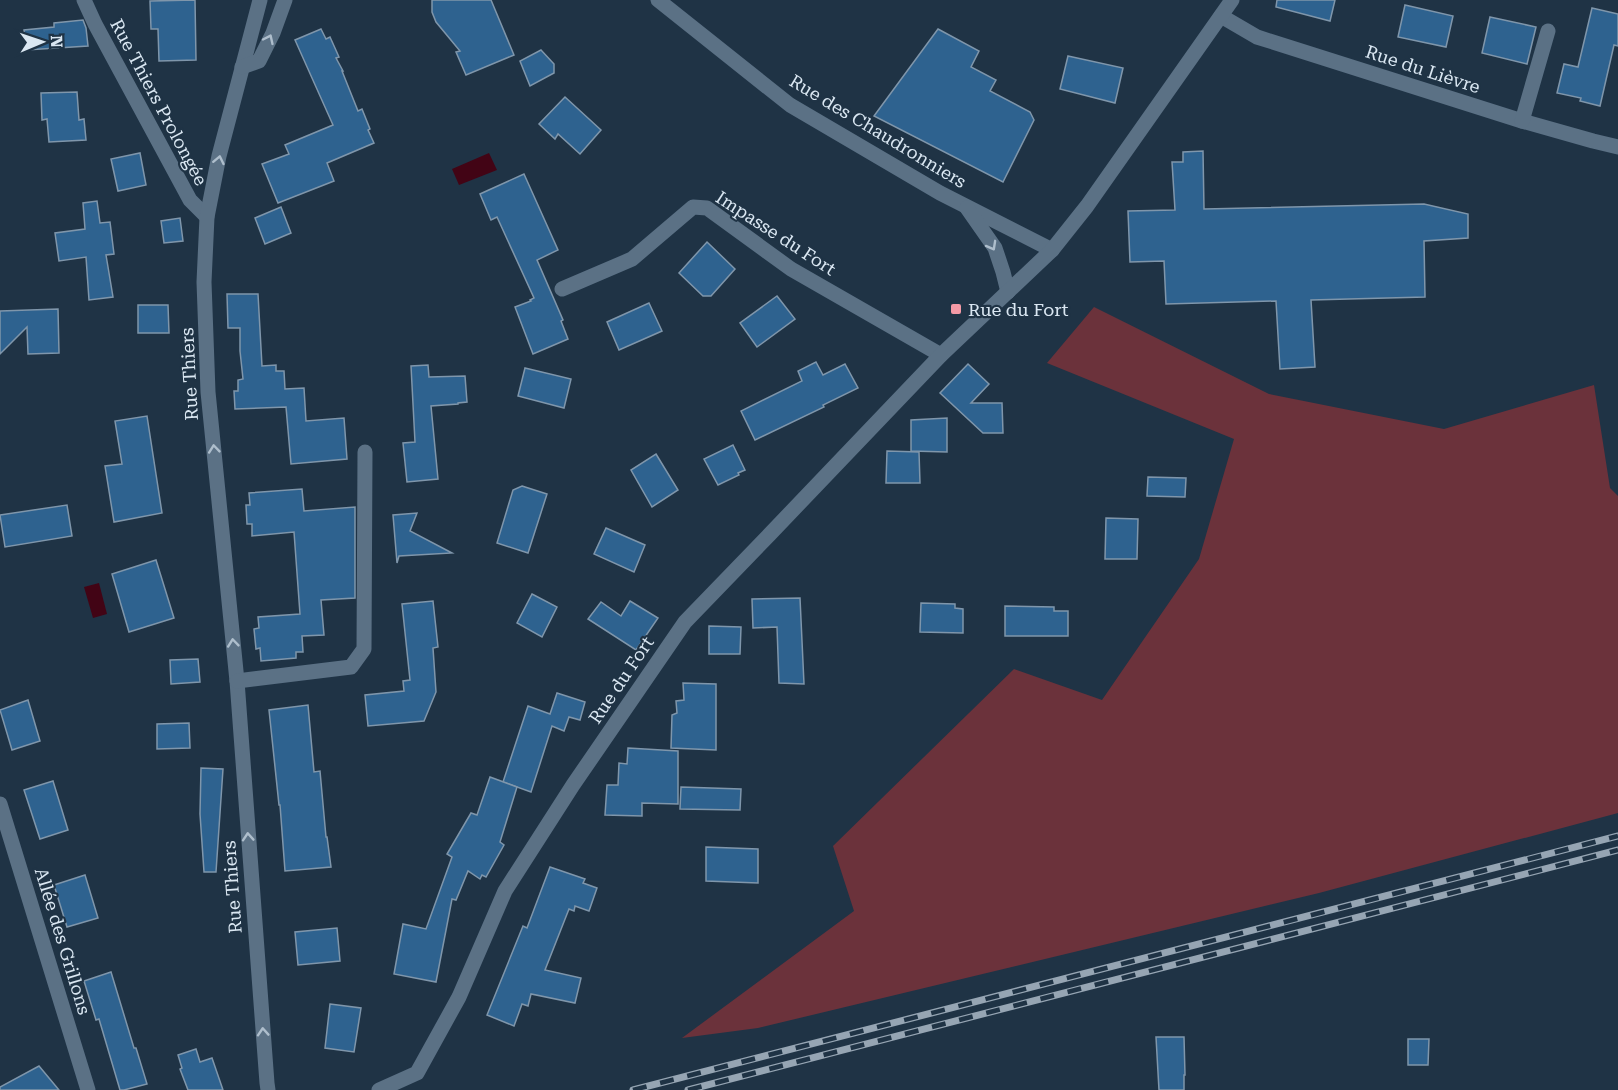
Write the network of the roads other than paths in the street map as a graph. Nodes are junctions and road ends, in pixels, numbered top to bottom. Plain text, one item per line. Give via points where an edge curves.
1 (84, 0) edge
2 (260, 0) edge
3 (285, 0) edge
4 (658, 0) edge
5 (1232, 0) edge
6 (1221, 16) junction
7 (1548, 31) dead end
8 (242, 67) junction
9 (1522, 121) junction
10 (1618, 147) edge
11 (966, 206) junction
12 (207, 217) junction
13 (1052, 250) junction
14 (562, 289) dead end
15 (1008, 292) junction
16 (941, 355) junction
17 (364, 452) dead end
18 (237, 681) junction
19 (0, 804) edge
20 (88, 1090) edge
21 (268, 1090) edge
22 (379, 1090) edge

1 - 12 street, Rue Thiers Prolongée via 190,200
2 - 8 street, Rue Thiers
8 -> 3 street via 259,61
4 - 11 street, Rue des Chaudronniers via 790,105
5 - 6 street, Rue du Fort
6 - 9 street, Rue du Lièvre via 1257,37
6 - 13 street, Rue du Fort
7 - 9 street
12 -> 8 street, Rue Thiers
9 - 10 street, Rue du Lièvre
11 - 13 street, Rue des Chaudronniers
11 -> 15 street, Rue des Chaudronniers via 994,248
18 -> 12 street, Rue Thiers via 208,392 204,282
13 - 15 street, Rue du Fort
14 - 16 street, Impasse du Fort via 632,259 693,207 707,208 791,269
15 - 16 street, Rue du Fort
16 - 22 street, Rue du Fort via 685,622 505,891 459,997 417,1073
17 - 18 street via 364,649 351,668
21 -> 18 street, Rue Thiers
19 - 20 street, Allée des Grillons

